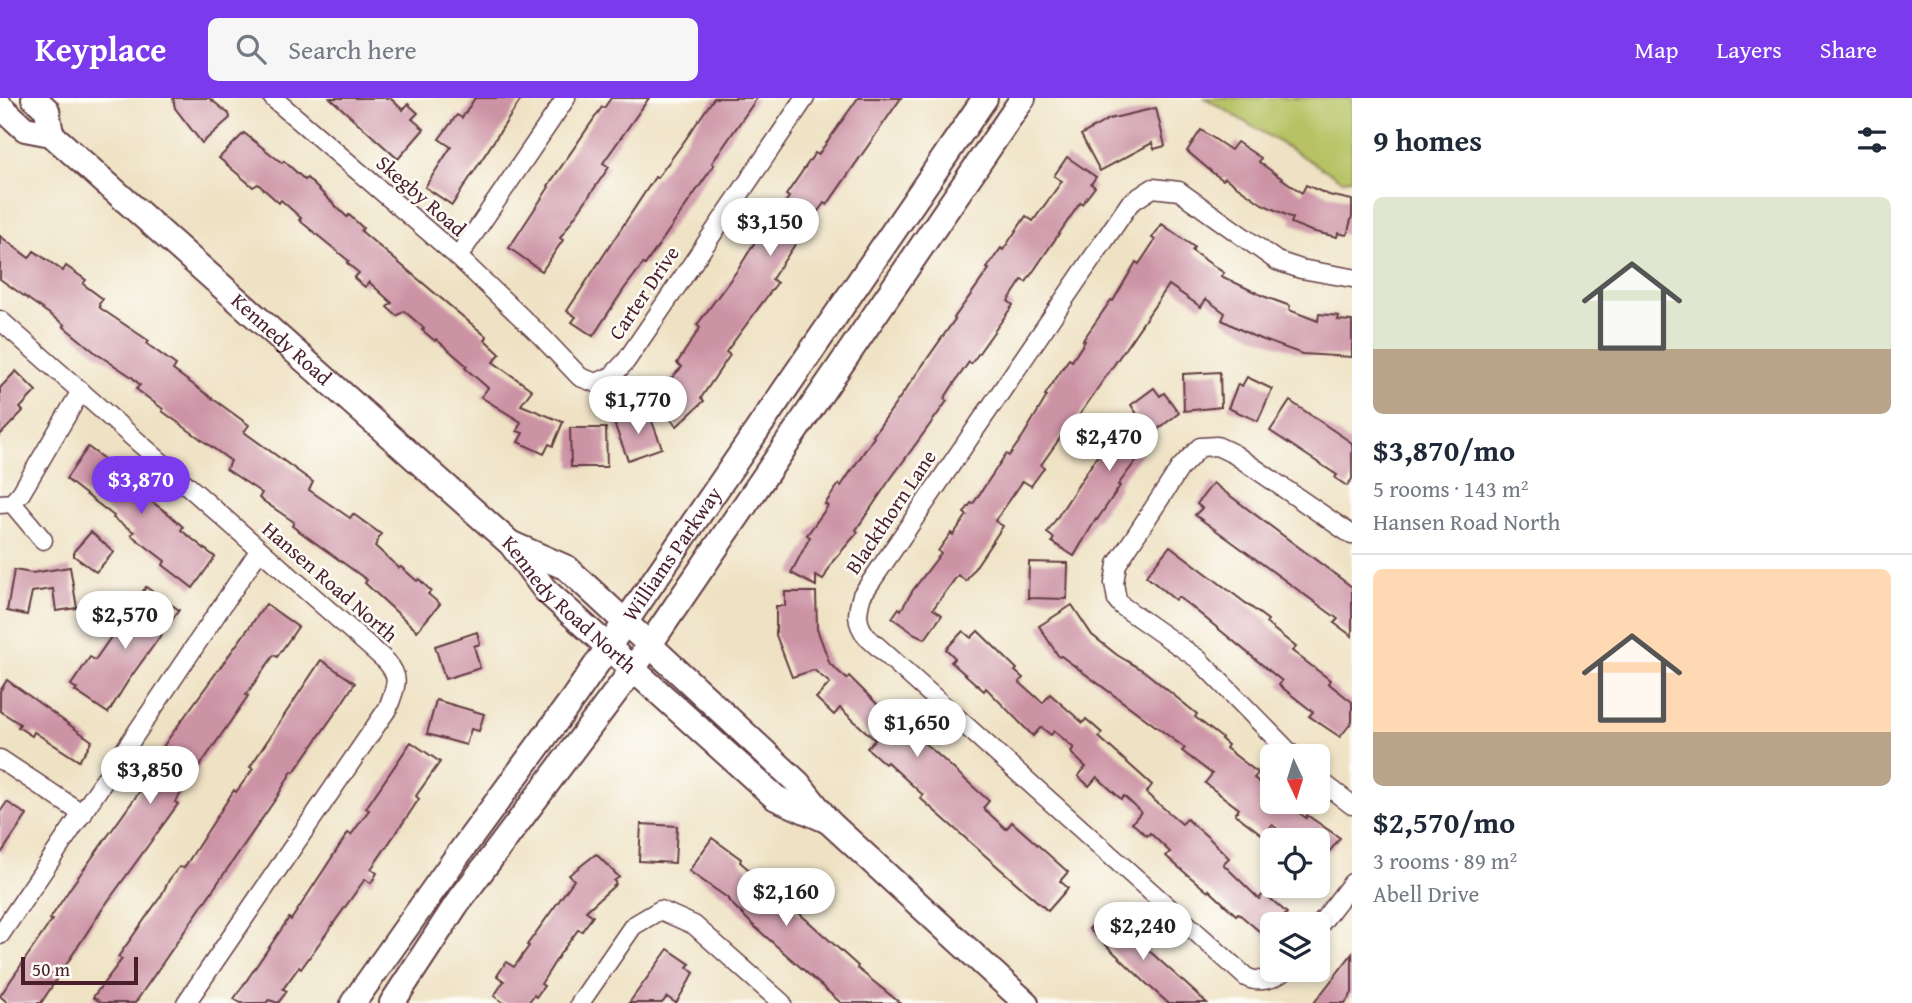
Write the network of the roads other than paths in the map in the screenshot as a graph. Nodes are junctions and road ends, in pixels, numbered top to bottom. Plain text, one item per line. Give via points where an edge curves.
1 (34, 98) edge
2 (273, 98) edge
3 (566, 98) edge
4 (805, 98) edge
5 (985, 98) edge
6 (1023, 98) edge
7 (0, 106) edge
8 (51, 134) junction
9 (458, 257) junction
10 (1352, 278) edge
11 (0, 320) edge
12 (81, 391) junction
13 (6, 503) edge
14 (1352, 534) edge
15 (43, 540) dead end
16 (511, 544) junction
17 (259, 551) junction
18 (625, 622) junction
19 (650, 645) junction
20 (608, 647) junction
21 (633, 669) junction
22 (1281, 744) edge
23 (0, 759) edge
24 (1330, 788) edge
25 (1352, 805) edge
26 (83, 814) junction
27 (828, 821) junction
28 (1352, 883) edge
29 (1330, 912) edge
30 (0, 935) edge
31 (1260, 981) edge
32 (186, 1003) edge
33 (353, 1003) edge
34 (392, 1003) edge
35 (580, 1003) edge
36 (782, 1003) edge
37 (1026, 1003) edge

1 - 8 main road, Kennedy Road via 47,110
2 - 9 street, Skegby Road
3 - 9 street, Skegby Road
4 - 9 street, Carter Drive via 612,376 596,383 580,377
5 - 18 main road, Williams Parkway
6 - 19 main road, Williams Parkway
7 - 8 main road, Kennedy Road via 25,129
8 - 16 main road, Kennedy Road
10 - 31 street, Blackthorn Lane via 1277,261 1179,191 1153,188 1144,193 1130,204 862,595 856,619 867,637 1246,976
11 - 12 street, Hansen Road North
12 - 13 street via 21,493
12 - 17 street, Hansen Road North
13 - 15 street
14 - 22 street via 1234,454 1217,446 1200,447 1180,468 1117,564 1114,590 1122,606 1198,659
16 - 18 main road, Kennedy Road North via 567,568
16 - 20 main road, Kennedy Road North via 545,590
17 - 26 street
17 - 32 street, Hansen Road North via 386,661 396,672 396,684 388,708
18 - 19 main road, Kennedy Road North
18 - 20 main road, Williams Parkway
19 - 21 main road, Williams Parkway
19 - 27 main road, Kennedy Road North via 799,783
20 - 21 main road, Kennedy Road North
20 - 33 main road, Williams Parkway
21 - 27 main road, Kennedy Road North via 776,798
21 - 34 main road, Williams Parkway via 456,905
23 - 26 street
24 - 25 street
26 - 30 street
27 - 37 main road, Kennedy Road North
28 - 29 street
35 - 36 street via 633,926 660,911 694,925

